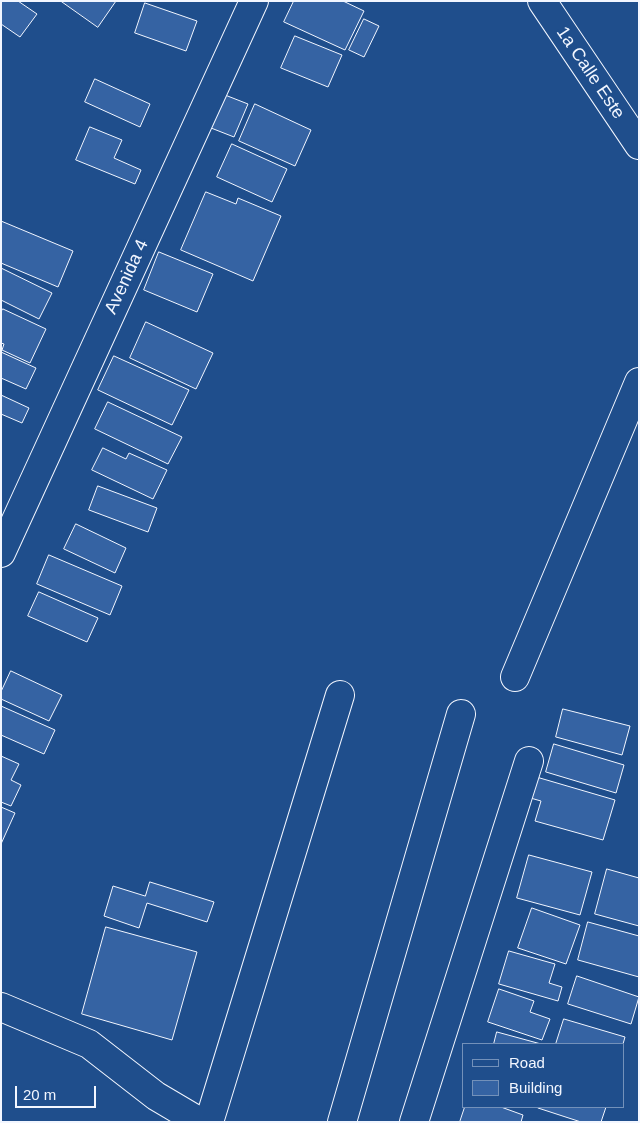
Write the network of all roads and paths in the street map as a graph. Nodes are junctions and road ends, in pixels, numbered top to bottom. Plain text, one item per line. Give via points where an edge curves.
1 (254, 1) edge
2 (542, 1) edge
3 (639, 145) edge
4 (639, 382) edge
5 (1, 553) edge
6 (515, 677) dead end
7 (340, 695) dead end
8 (461, 714) dead end
9 (529, 761) dead end
10 (1, 1007) edge
11 (200, 1122) edge
12 (209, 1122) edge
13 (342, 1122) edge
14 (414, 1122) edge

1 - 5 street, Avenida 4
2 - 3 street, 1a Calle Este
4 - 6 street
7 - 12 street
8 - 13 street
9 - 14 street
10 - 11 street via 89,1044 156,1096

